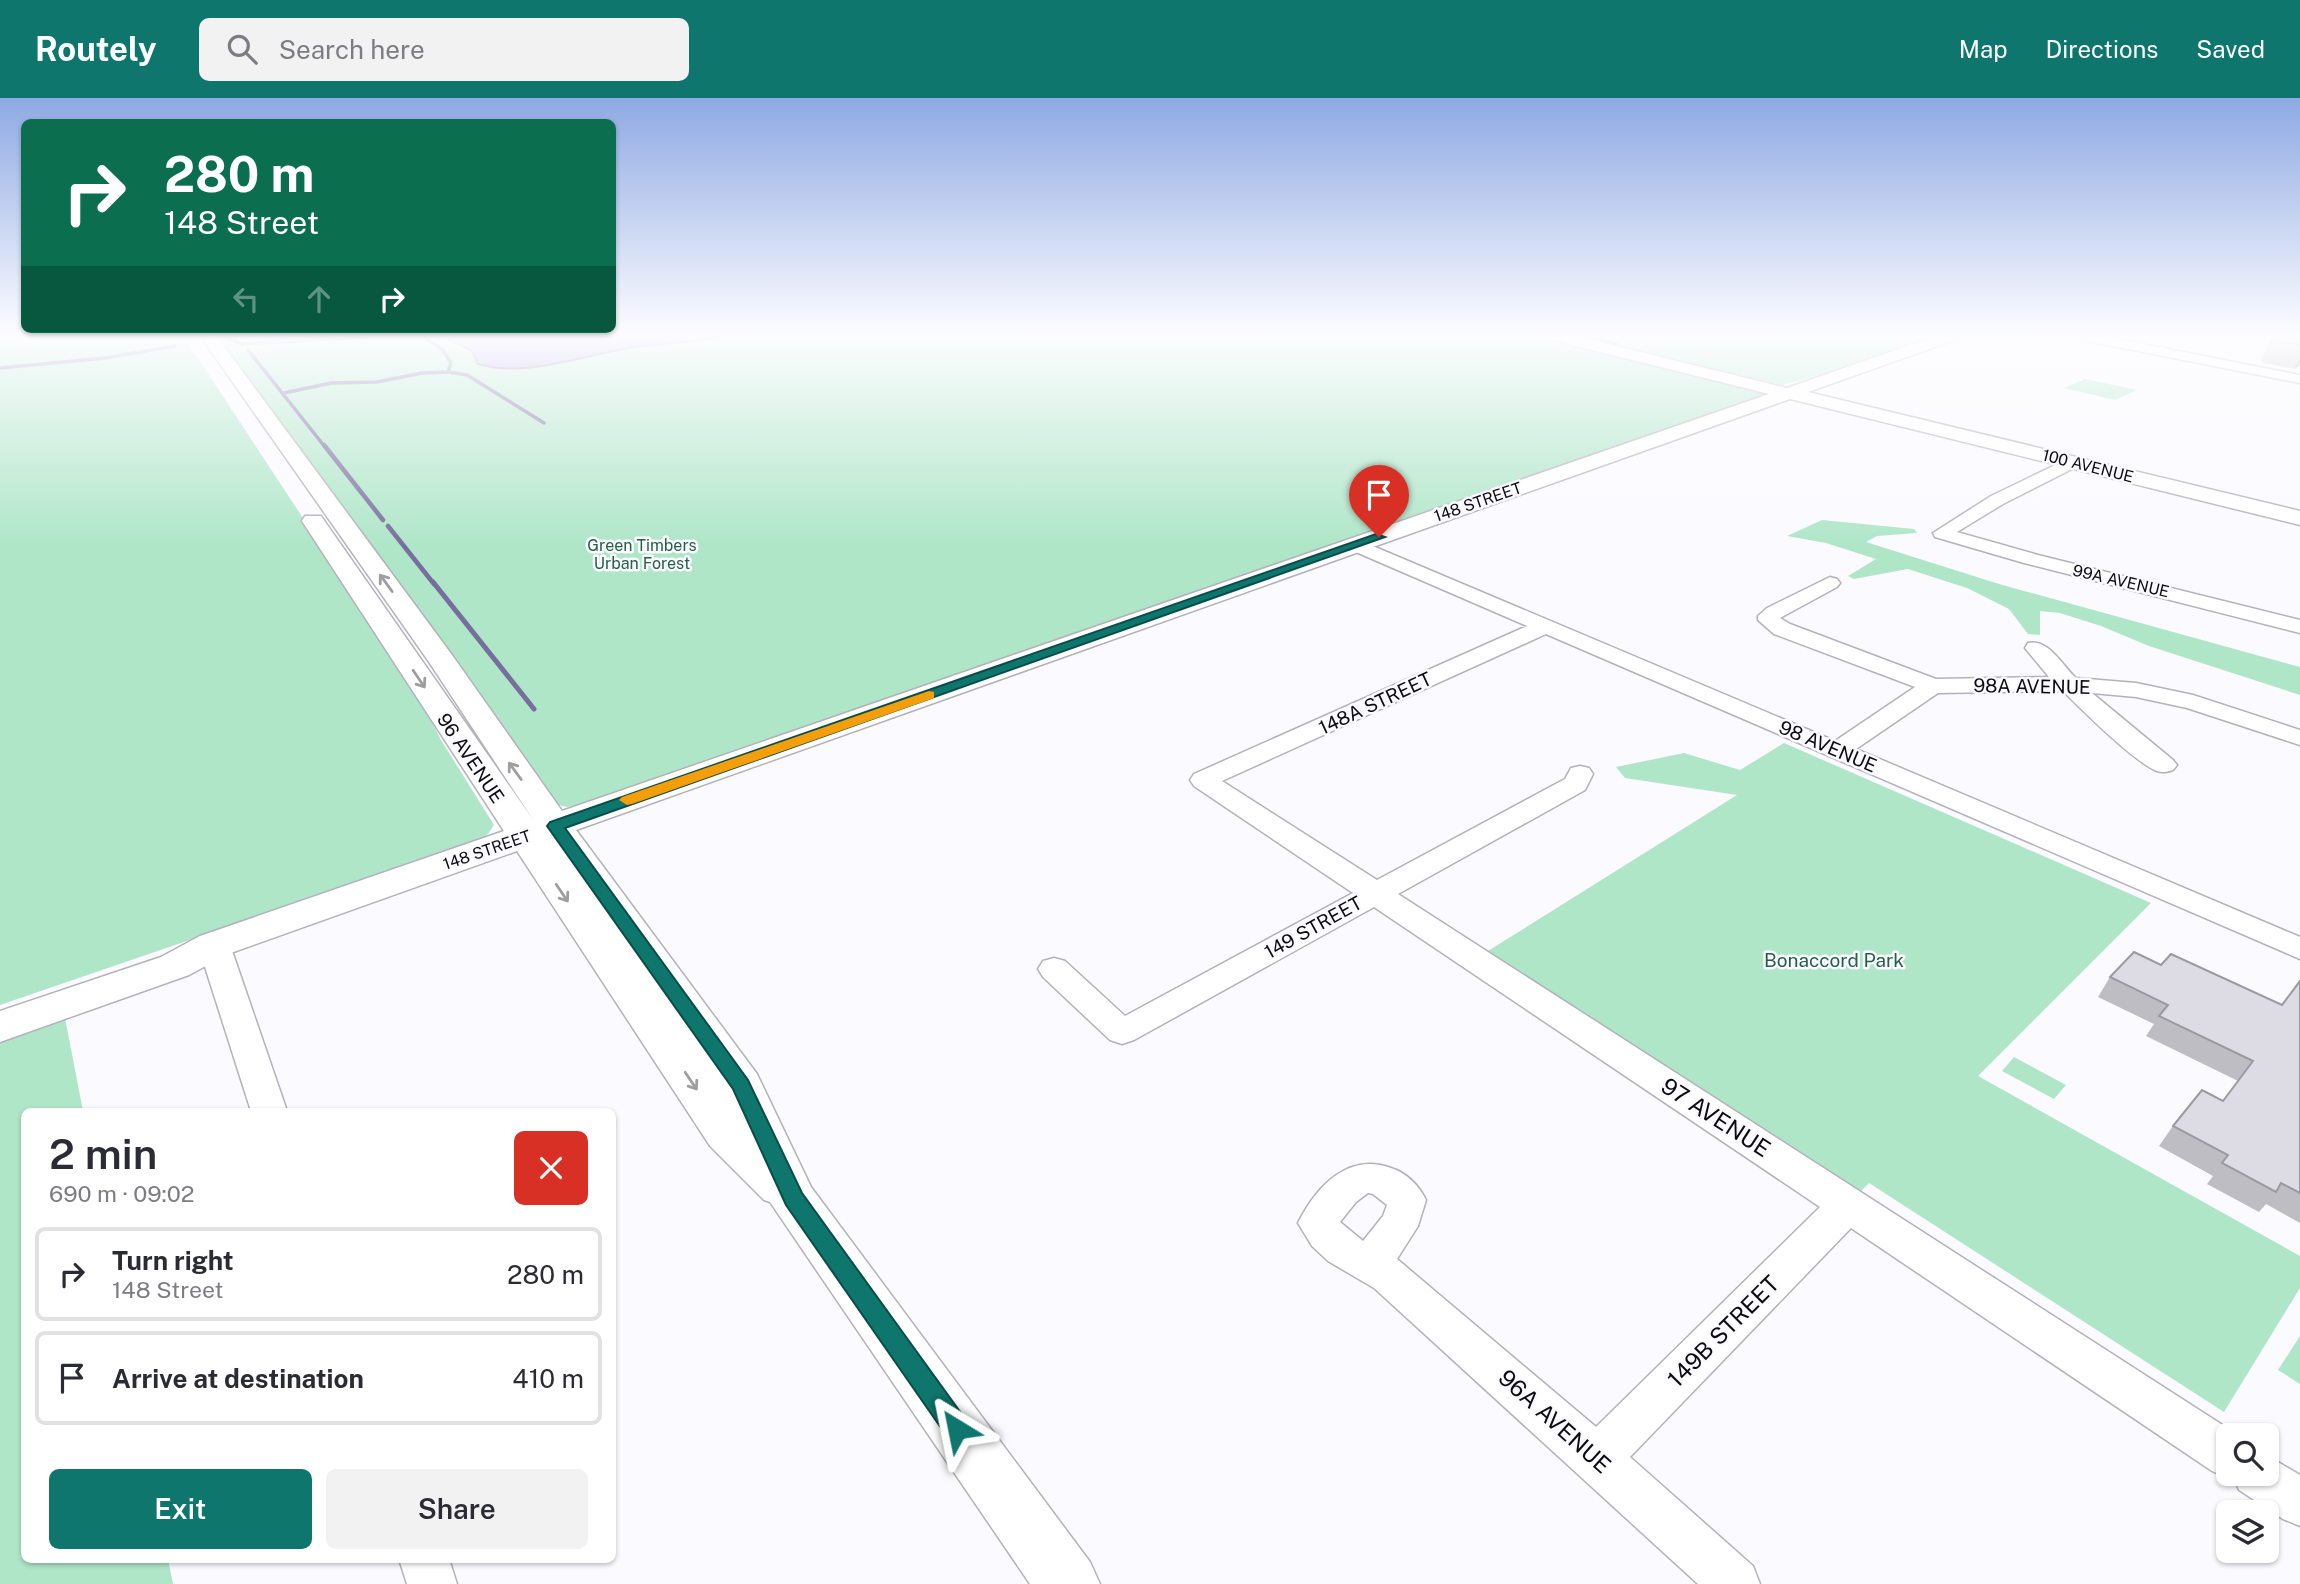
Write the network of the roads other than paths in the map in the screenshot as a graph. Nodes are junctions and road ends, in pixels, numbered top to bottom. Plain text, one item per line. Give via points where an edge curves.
1 (239, 406) edge
2 (259, 406) edge
3 (1756, 406) edge
4 (1848, 406) edge
5 (2071, 462) junction
6 (2300, 519) edge
7 (1356, 545) junction
8 (1830, 583) dead end
9 (1546, 626) junction
10 (2300, 627) edge
11 (2036, 648) dead end
12 (2066, 684) junction
13 (1933, 686) junction
14 (2300, 738) edge
15 (1838, 750) junction
16 (2164, 765) dead end
17 (1580, 774) dead end
18 (1203, 780) joint
19 (540, 831) junction
20 (1376, 893) junction
21 (215, 945) junction
22 (2300, 948) edge
23 (1054, 969) dead end
24 (0, 1012) edge
25 (0, 1027) edge
26 (268, 1108) edge
27 (1849, 1204) junction
28 (1370, 1263) dead end
29 (2216, 1447) edge
30 (1597, 1458) junction
31 (2275, 1486) edge
32 (2300, 1502) edge
33 (425, 1563) edge
34 (432, 1584) edge
35 (1068, 1584) edge
36 (1735, 1584) edge

1 -> 19 main road, 96 AVENUE
19 -> 2 main road, 96 AVENUE via 509,762
3 - 7 main road, 148 STREET
4 - 5 main road, 100 AVENUE
5 - 6 main road, 100 AVENUE
5 - 10 street, 99A AVENUE via 1942,533 2046,564
7 - 9 street, 98 AVENUE
7 - 19 main road, 148 STREET
8 - 13 street, 98A AVENUE via 1774,612 1769,620
9 - 15 street, 98 AVENUE
9 - 18 street, 148A STREET
11 - 12 street
12 - 13 street, 98A AVENUE
12 - 14 street, 98A AVENUE via 2165,695
12 - 16 street
13 - 15 street
15 - 22 street, 98 AVENUE
17 - 20 street, 149 STREET via 1576,784
18 - 20 street, 97 AVENUE
19 - 21 main road, 148 STREET
19 - 35 main road, 96 AVENUE via 726,1133 793,1199
20 - 23 street, 149 STREET via 1122,1032
20 - 27 street, 97 AVENUE
21 - 24 main road, 148 STREET via 176,950
21 - 25 main road, 148 STREET via 174,966
21 - 26 street
27 - 29 street, 97 AVENUE
27 - 30 street, 149B STREET
28 - 30 street, 96A AVENUE
30 - 36 street, 96A AVENUE
31 - 32 street
33 - 34 street

